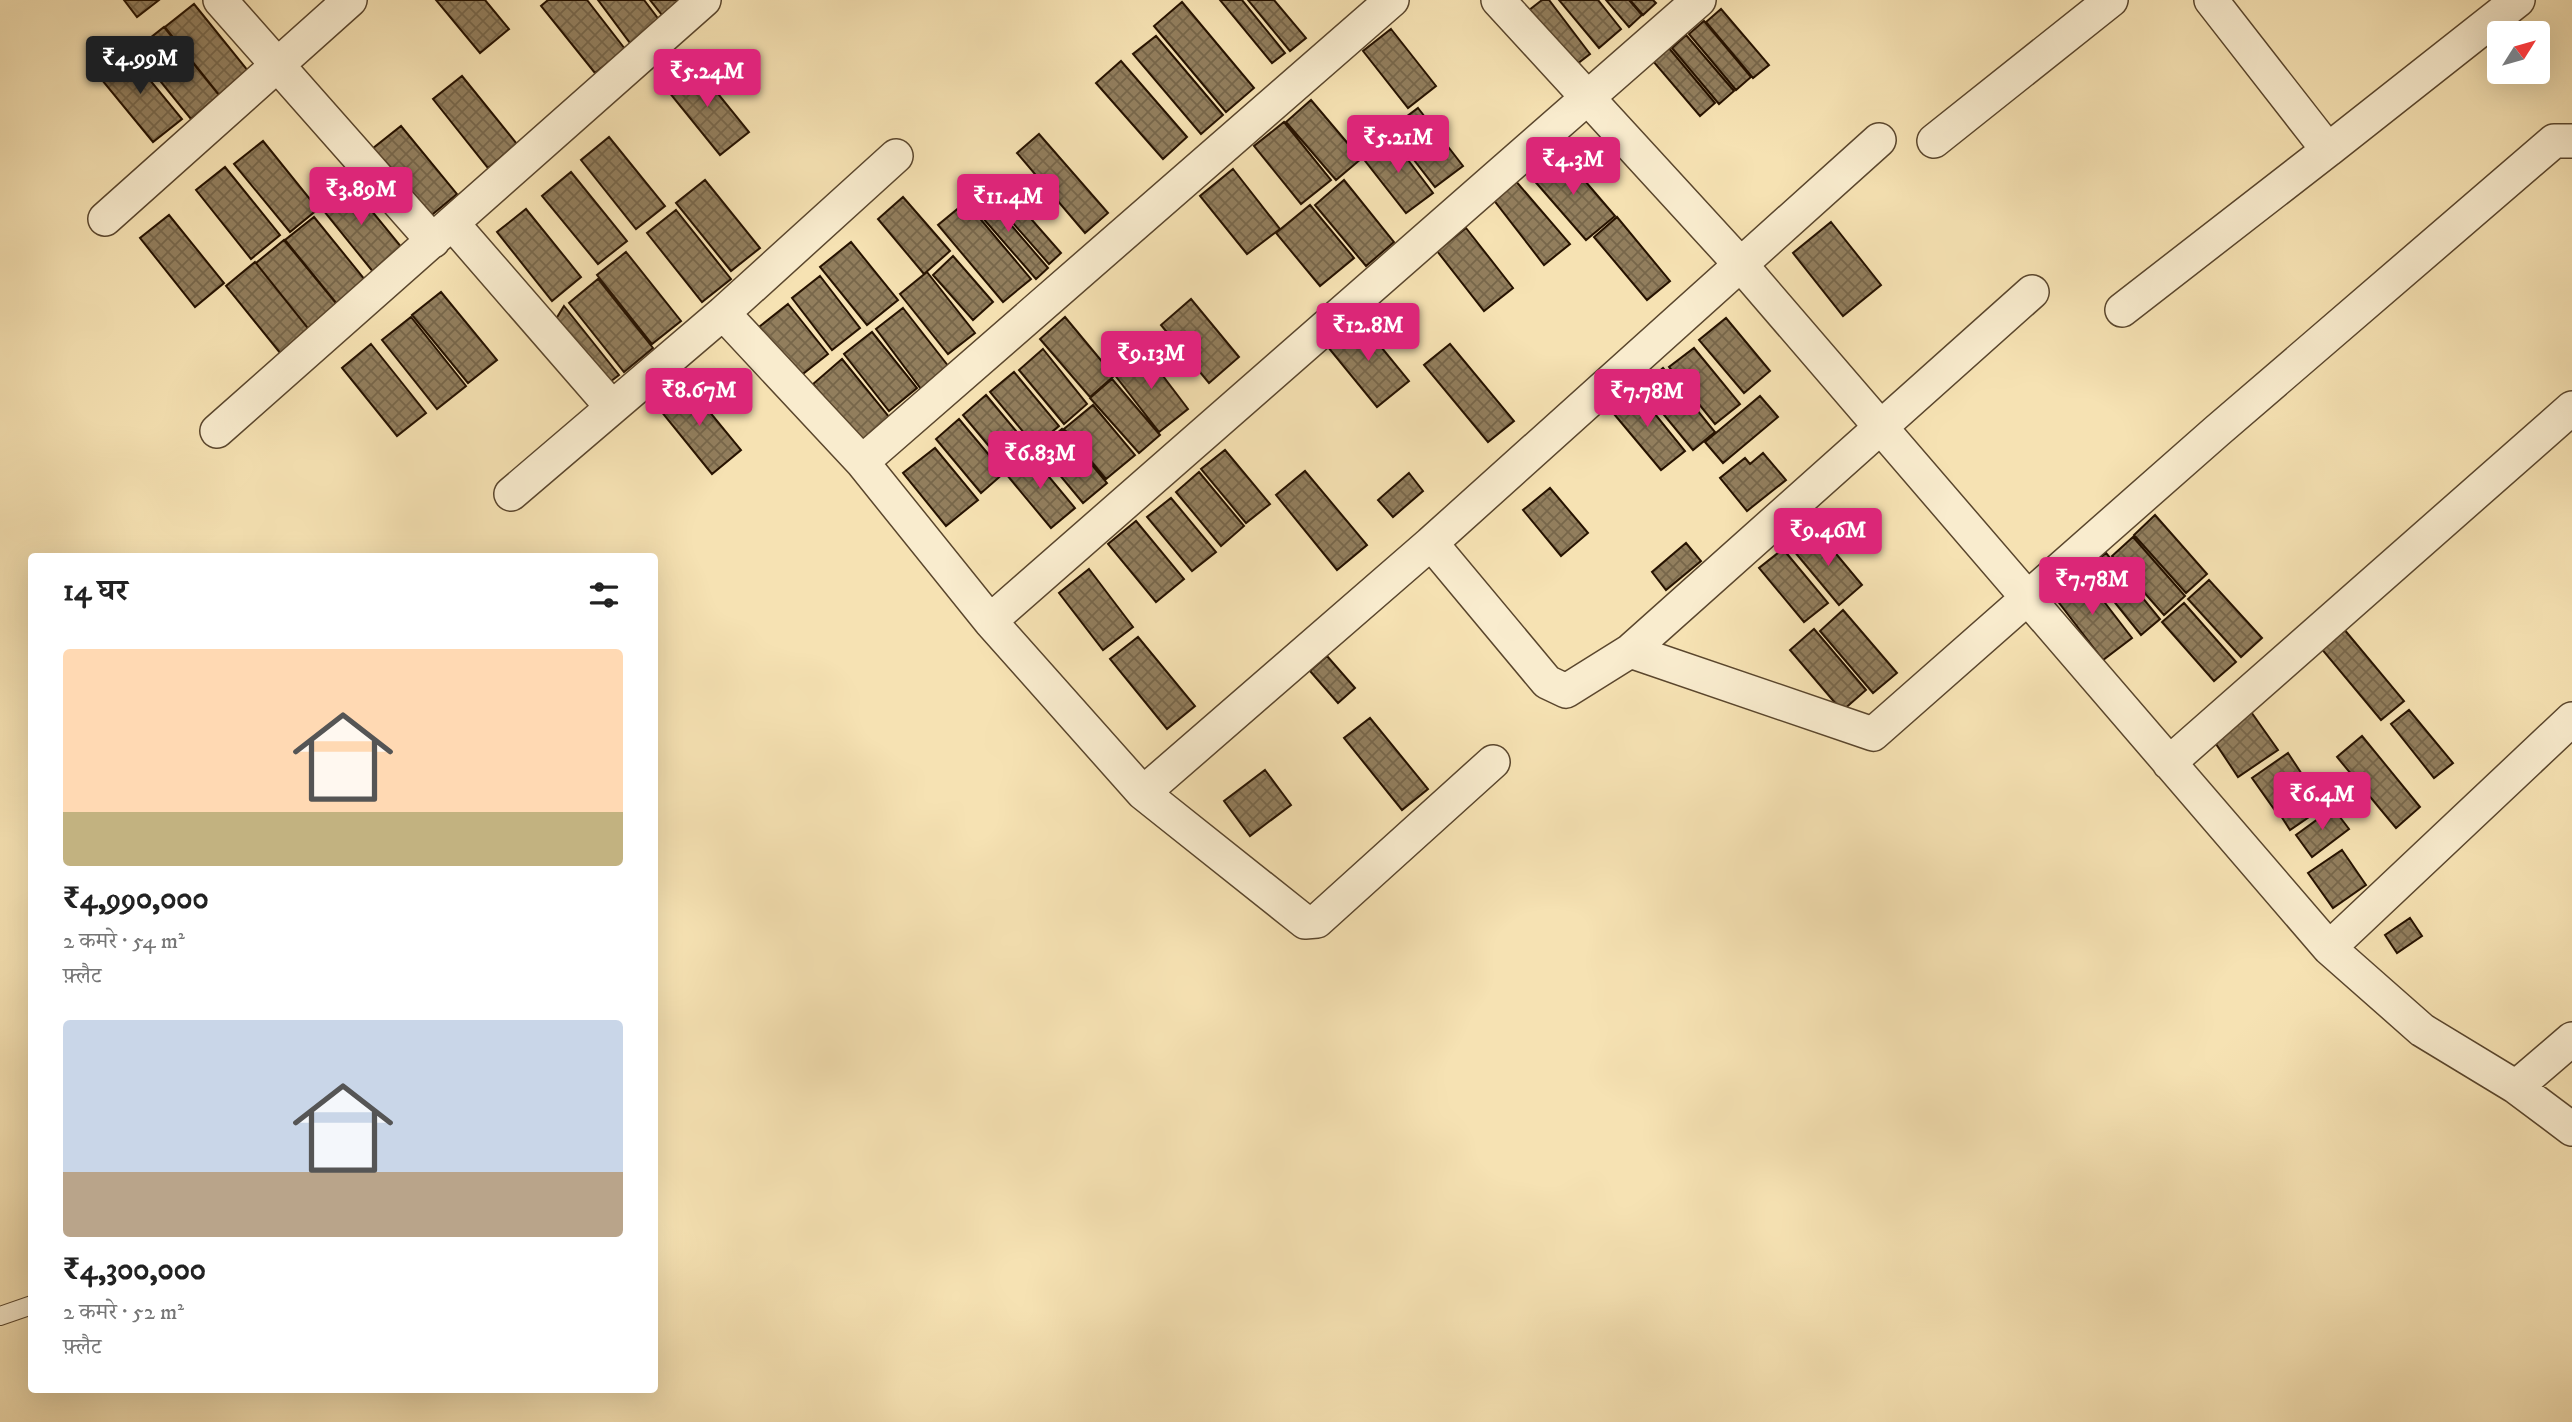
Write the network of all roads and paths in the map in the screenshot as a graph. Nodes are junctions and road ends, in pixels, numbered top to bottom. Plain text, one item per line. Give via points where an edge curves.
1 (220, 0) edge
2 (350, 0) edge
3 (704, 0) edge
4 (1392, 0) edge
5 (1498, 0) edge
6 (1699, 0) edge
7 (2111, 0) edge
8 (2211, 0) edge
9 (2518, 0) edge
10 (278, 64) junction
11 (1585, 98) junction
12 (1880, 141) dead end
13 (1934, 141) dead end
14 (2572, 141) edge
15 (2328, 150) junction
16 (896, 156) dead end
17 (105, 219) dead end
18 (442, 232) junction
19 (1741, 265) junction
20 (2032, 292) dead end
21 (2122, 310) dead end
22 (723, 313) junction
23 (611, 406) junction
24 (2572, 408) edge
25 (1882, 428) junction
26 (217, 431) dead end
27 (862, 461) junction
28 (511, 494) dead end
29 (1431, 543) junction
30 (2028, 600) junction
31 (990, 621) junction
32 (1630, 651) junction
33 (2572, 719) edge
34 (1493, 762) dead end
35 (2169, 764) junction
36 (1143, 793) junction
37 (2329, 948) junction
38 (2572, 1039) edge
39 (2516, 1087) junction
40 (2572, 1129) edge
41 (28, 1306) edge
42 (0, 1316) edge

1 - 10 street
2 - 10 street
3 - 18 street
4 - 27 street
5 - 11 street
6 - 11 street
7 - 13 street
8 - 15 street
9 - 15 street
10 - 17 street
10 - 18 street
11 - 19 street
11 - 31 street
12 - 19 street
14 - 30 street via 2554,141
15 - 21 street
16 - 22 street
18 - 23 street
18 - 26 street
19 - 25 street
19 - 29 street
20 - 25 street
22 - 23 street
22 - 27 street
23 - 28 street
24 - 35 street
25 - 30 street
25 - 32 street
27 - 31 street
29 - 32 street via 1547,682 1566,691
29 - 36 street
30 - 32 street via 1873,734
30 - 35 street
31 - 36 street
33 - 37 street
34 - 36 street via 1317,921 1305,922
35 - 37 street
37 - 39 street via 2422,1030
38 - 39 street
39 - 40 street
41 - 42 lane

